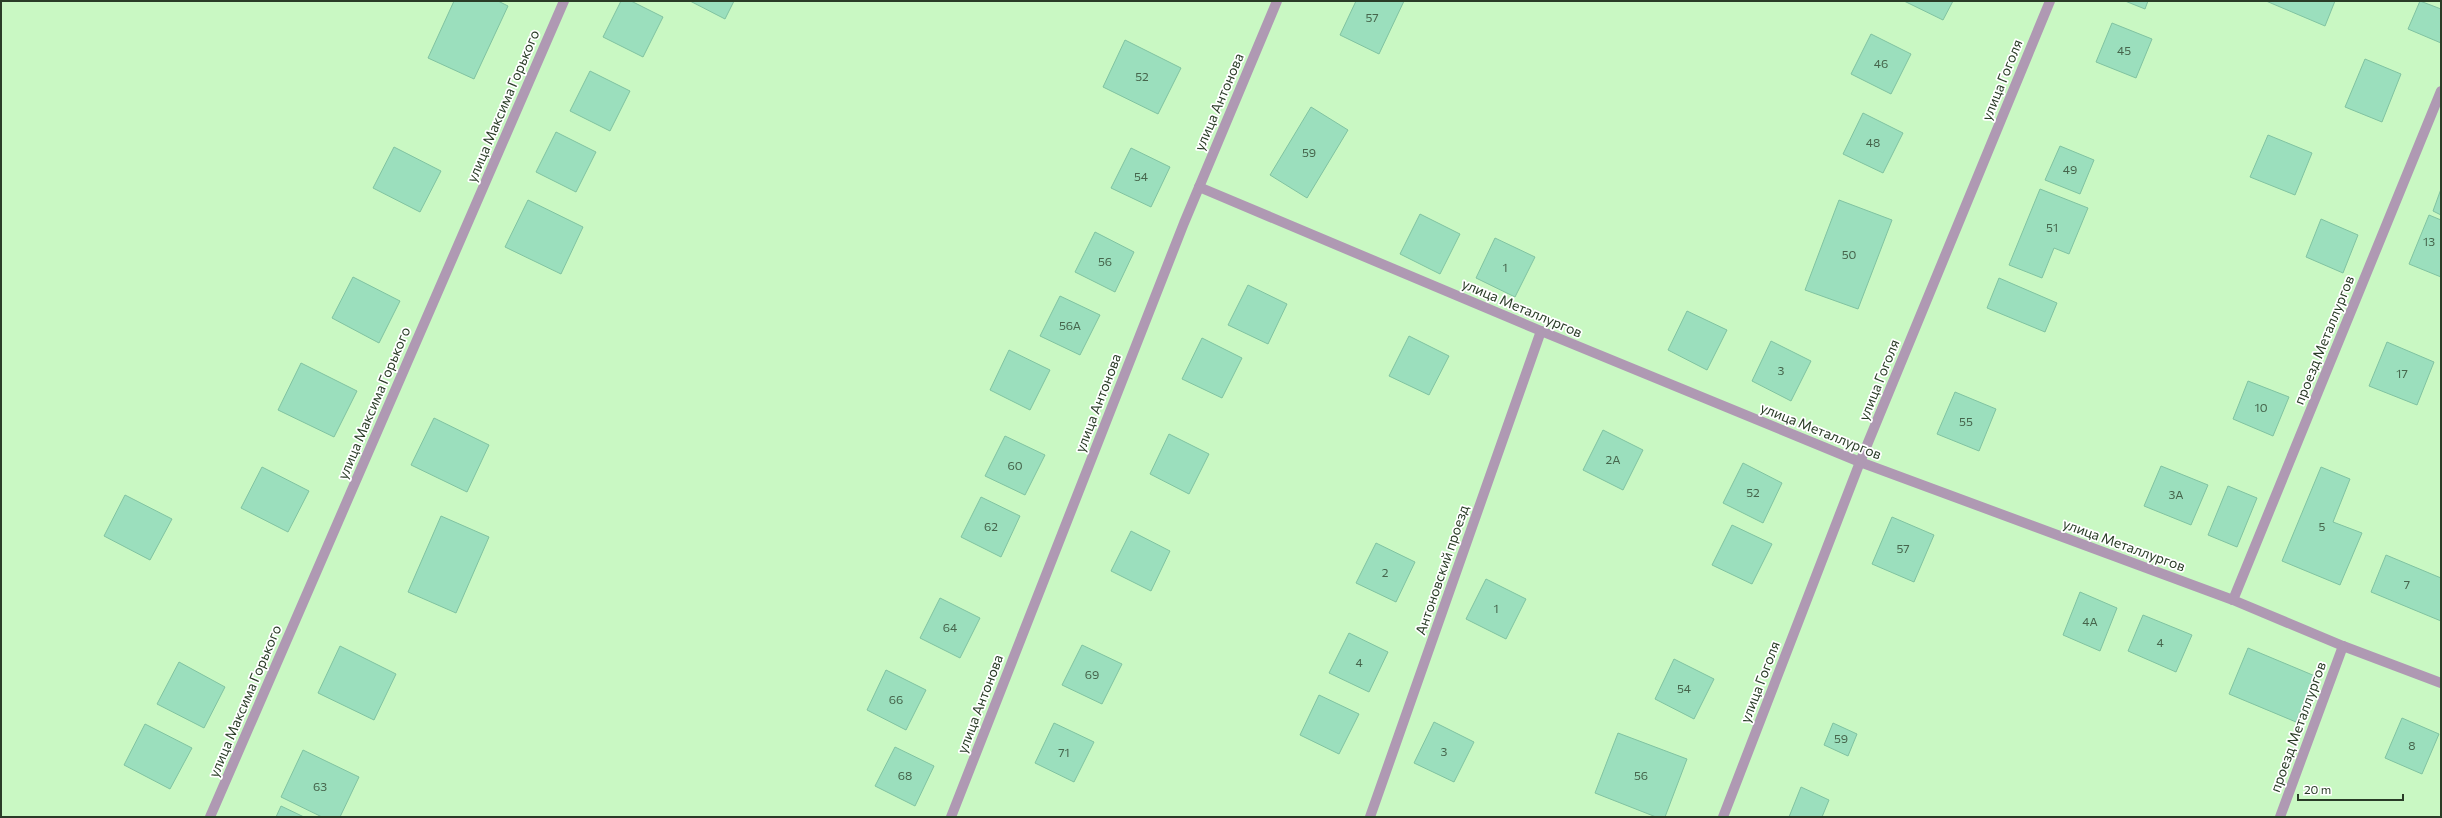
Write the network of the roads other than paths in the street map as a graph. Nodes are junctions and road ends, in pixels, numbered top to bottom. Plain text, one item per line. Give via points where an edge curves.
1 (564, 1) edge
2 (1277, 1) edge
3 (2050, 1) edge
4 (2441, 91) edge
5 (1199, 187) junction
6 (1541, 331) junction
7 (1860, 462) junction
8 (2233, 600) junction
9 (2343, 646) junction
10 (2441, 683) edge
11 (210, 817) edge
12 (951, 817) edge
13 (1370, 817) edge
14 (1723, 817) edge
15 (2280, 817) edge

1 - 11 street, улица Максима Горького
2 - 5 street, улица Антонова
3 - 7 street, улица Гоголя
4 - 8 street, проезд Металлургов
5 - 6 street, улица Металлургов
5 - 12 street, улица Антонова
6 - 7 street, улица Металлургов
6 - 13 street, Антоновский проезд
7 - 8 street, улица Металлургов
7 - 14 street, улица Гоголя
8 - 9 street, улица Металлургов
9 - 10 street, улица Металлургов
9 - 15 street, проезд Металлургов

